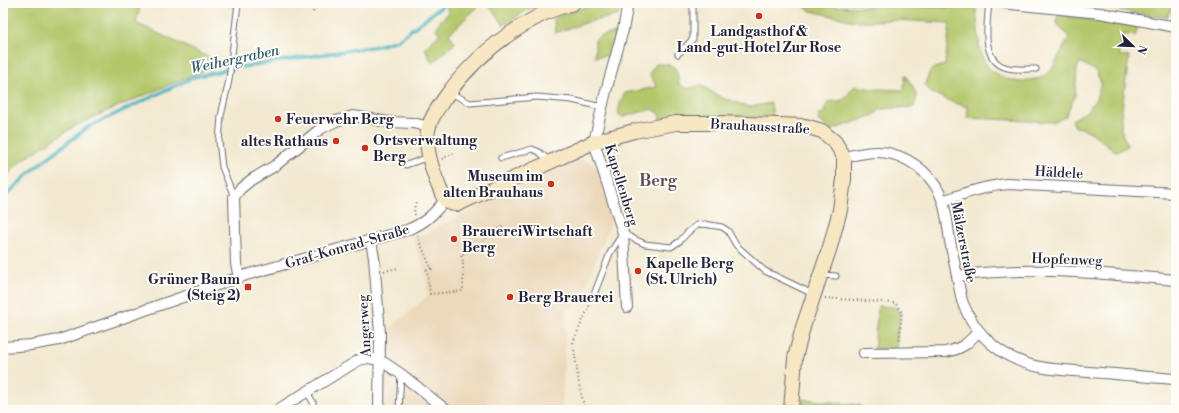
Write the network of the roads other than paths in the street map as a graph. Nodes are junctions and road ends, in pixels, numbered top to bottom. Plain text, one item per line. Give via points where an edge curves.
1 (228, 3) edge
2 (573, 3) edge
3 (628, 3) edge
4 (693, 3) edge
5 (988, 3) edge
6 (1002, 3) edge
7 (238, 4) edge
8 (1173, 27) edge
9 (678, 54) dead end
10 (1036, 69) dead end
11 (449, 92) junction
12 (602, 107) junction
13 (429, 127) junction
14 (594, 142) junction
15 (430, 157) junction
16 (844, 157) junction
17 (501, 158) dead end
18 (551, 161) junction
19 (406, 165) dead end
20 (1176, 193) edge
21 (234, 197) junction
22 (444, 200) junction
23 (943, 201) junction
24 (623, 233) junction
25 (370, 241) junction
26 (820, 275) junction
27 (836, 276) dead end
28 (957, 276) junction
29 (240, 278) junction
30 (1176, 280) edge
31 (812, 296) junction
32 (593, 297) road end
33 (626, 307) dead end
34 (978, 332) junction
35 (3, 347) edge
36 (864, 353) dead end
37 (380, 360) junction
38 (401, 374) junction
39 (1176, 379) edge
40 (307, 392) junction
41 (277, 410) edge
42 (313, 410) edge
43 (378, 410) edge
44 (399, 410) edge
45 (446, 410) edge
46 (791, 410) edge

1 - 7 lane
2 - 11 street via 540,16 507,35 484,54
3 - 12 street, Kapellenberg
4 - 9 lane via 693,38
5 - 10 lane via 987,45 993,60 1008,68
6 - 8 street via 1100,13
7 - 21 lane via 229,74 220,116 219,142 222,167
11 - 12 lane via 470,103 537,97 572,100
11 - 13 street
12 - 14 street, Kapellenberg
13 - 15 street
13 - 21 street via 413,122 389,122 353,116 336,120 320,129 276,165 251,180
14 - 16 street, Brauhausstraße via 634,130 676,123 806,126 822,131 835,142
14 - 18 street, Brauhausstraße
14 - 24 street, Kapellenberg
15 - 19 lane
15 - 22 street
16 - 23 street, Mälzerstraße via 878,152 891,153 908,160 926,175
16 - 26 street via 840,210
17 - 18 lane via 532,149
18 - 22 street, Brauhausstraße via 458,204 450,204
20 - 23 street, Häldele via 1008,184 988,186
21 - 29 street via 236,264
22 - 25 street, Graf-Konrad-Straße via 432,215 414,227
23 - 28 street, Mälzerstraße
24 - 31 lane via 645,244 671,247 697,225 722,227 728,231 736,245 765,271
24 - 32 lane via 610,254
24 - 33 street, Kapellenberg
25 - 29 street, Graf-Konrad-Straße
25 - 37 street, Angerweg via 374,258
26 - 27 lane
26 - 31 street
28 - 30 street, Hopfenweg via 1044,270
28 - 34 street, Mälzerstraße via 962,301
29 - 35 street, Graf-Konrad-Straße via 59,340
31 - 46 street via 795,358
34 - 36 street via 957,350
34 - 39 street, Mälzerstraße via 1004,354 1032,365
37 - 38 street
37 - 40 street via 359,360
37 - 43 street, Angerweg
38 - 44 lane
38 - 45 street
40 - 41 street
40 - 42 lane via 313,402

